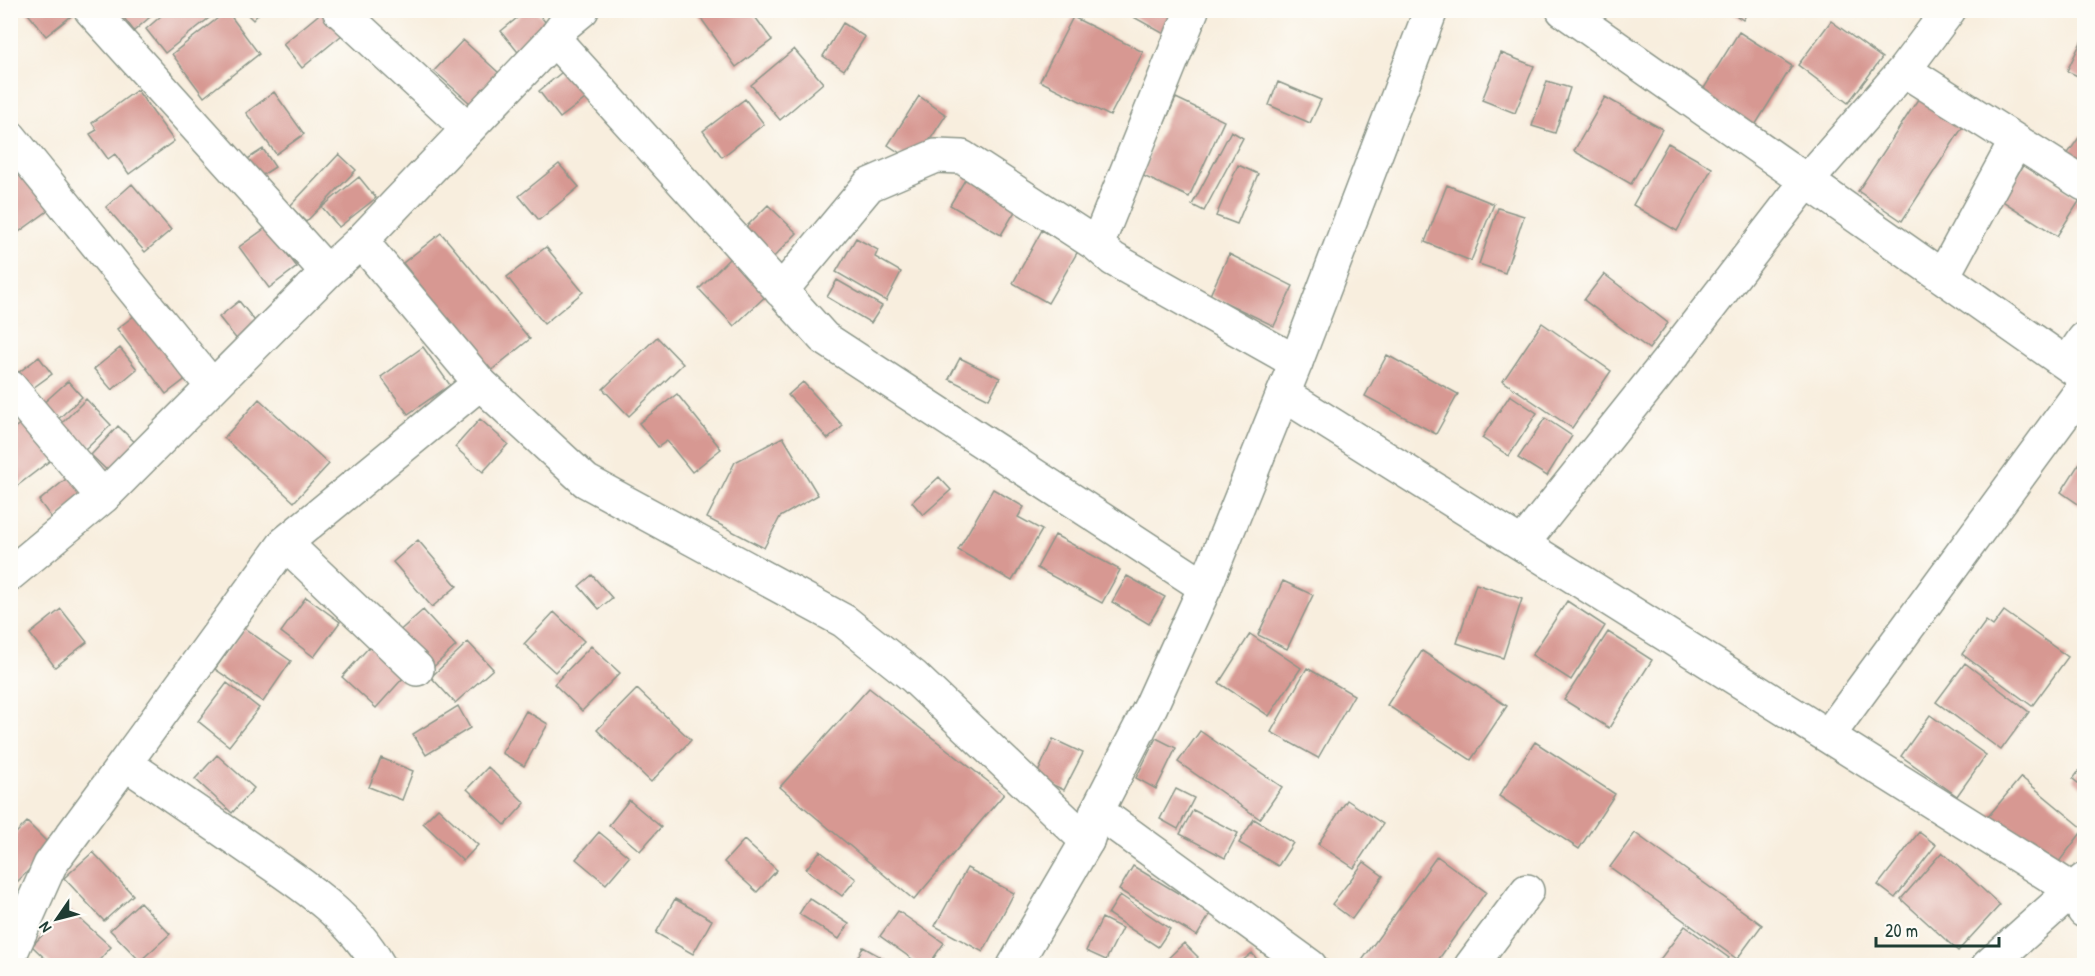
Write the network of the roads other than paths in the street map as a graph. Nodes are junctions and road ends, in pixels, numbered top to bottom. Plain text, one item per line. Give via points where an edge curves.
1 (91, 10) edge
2 (339, 10) edge
3 (582, 10) edge
4 (1192, 10) edge
5 (1431, 10) edge
6 (1563, 10) edge
7 (1949, 10) edge
8 (554, 39) junction
9 (1904, 70) junction
10 (468, 129) junction
11 (10, 137) edge
12 (2016, 141) junction
13 (1807, 181) junction
14 (2085, 184) edge
15 (361, 241) junction
16 (1097, 245) junction
17 (327, 272) junction
18 (1943, 276) junction
19 (781, 291) junction
20 (1296, 362) junction
21 (2080, 366) edge
22 (480, 383) junction
23 (212, 386) junction
24 (10, 387) edge
25 (1283, 394) junction
26 (103, 497) junction
27 (285, 543) junction
28 (1522, 544) junction
29 (10, 574) edge
30 (1204, 586) junction
31 (417, 669) dead end
32 (1828, 736) junction
33 (125, 763) junction
34 (1092, 826) junction
35 (1527, 891) dead end
36 (2081, 894) edge
37 (10, 955) edge
38 (1995, 964) edge
39 (379, 966) edge
40 (1014, 966) edge
41 (1310, 966) edge
42 (1471, 966) edge

1 - 17 street
2 - 10 street
3 - 8 street
4 - 16 street
5 - 20 street
6 - 13 street
7 - 9 street
8 - 10 street
8 - 19 street
9 - 12 street
9 - 13 street
10 - 15 street
11 - 23 street
12 - 14 street
12 - 18 street
13 - 18 street
13 - 28 street
15 - 17 street
15 - 22 street
16 - 19 street via 962,157 936,156 869,185
16 - 20 street via 1113,259
17 - 23 street
18 - 21 street
19 - 30 street via 824,338
20 - 25 street
21 - 32 street
22 - 27 street
22 - 34 street via 586,481 844,621
23 - 26 street
24 - 26 street
25 - 28 street
25 - 30 street
26 - 29 street
27 - 31 street
27 - 33 street
28 - 32 street
30 - 34 street
32 - 36 street
33 - 37 street via 50,865
33 - 39 street via 314,893 343,919
34 - 40 street
34 - 41 street
35 - 42 street
36 - 38 street

